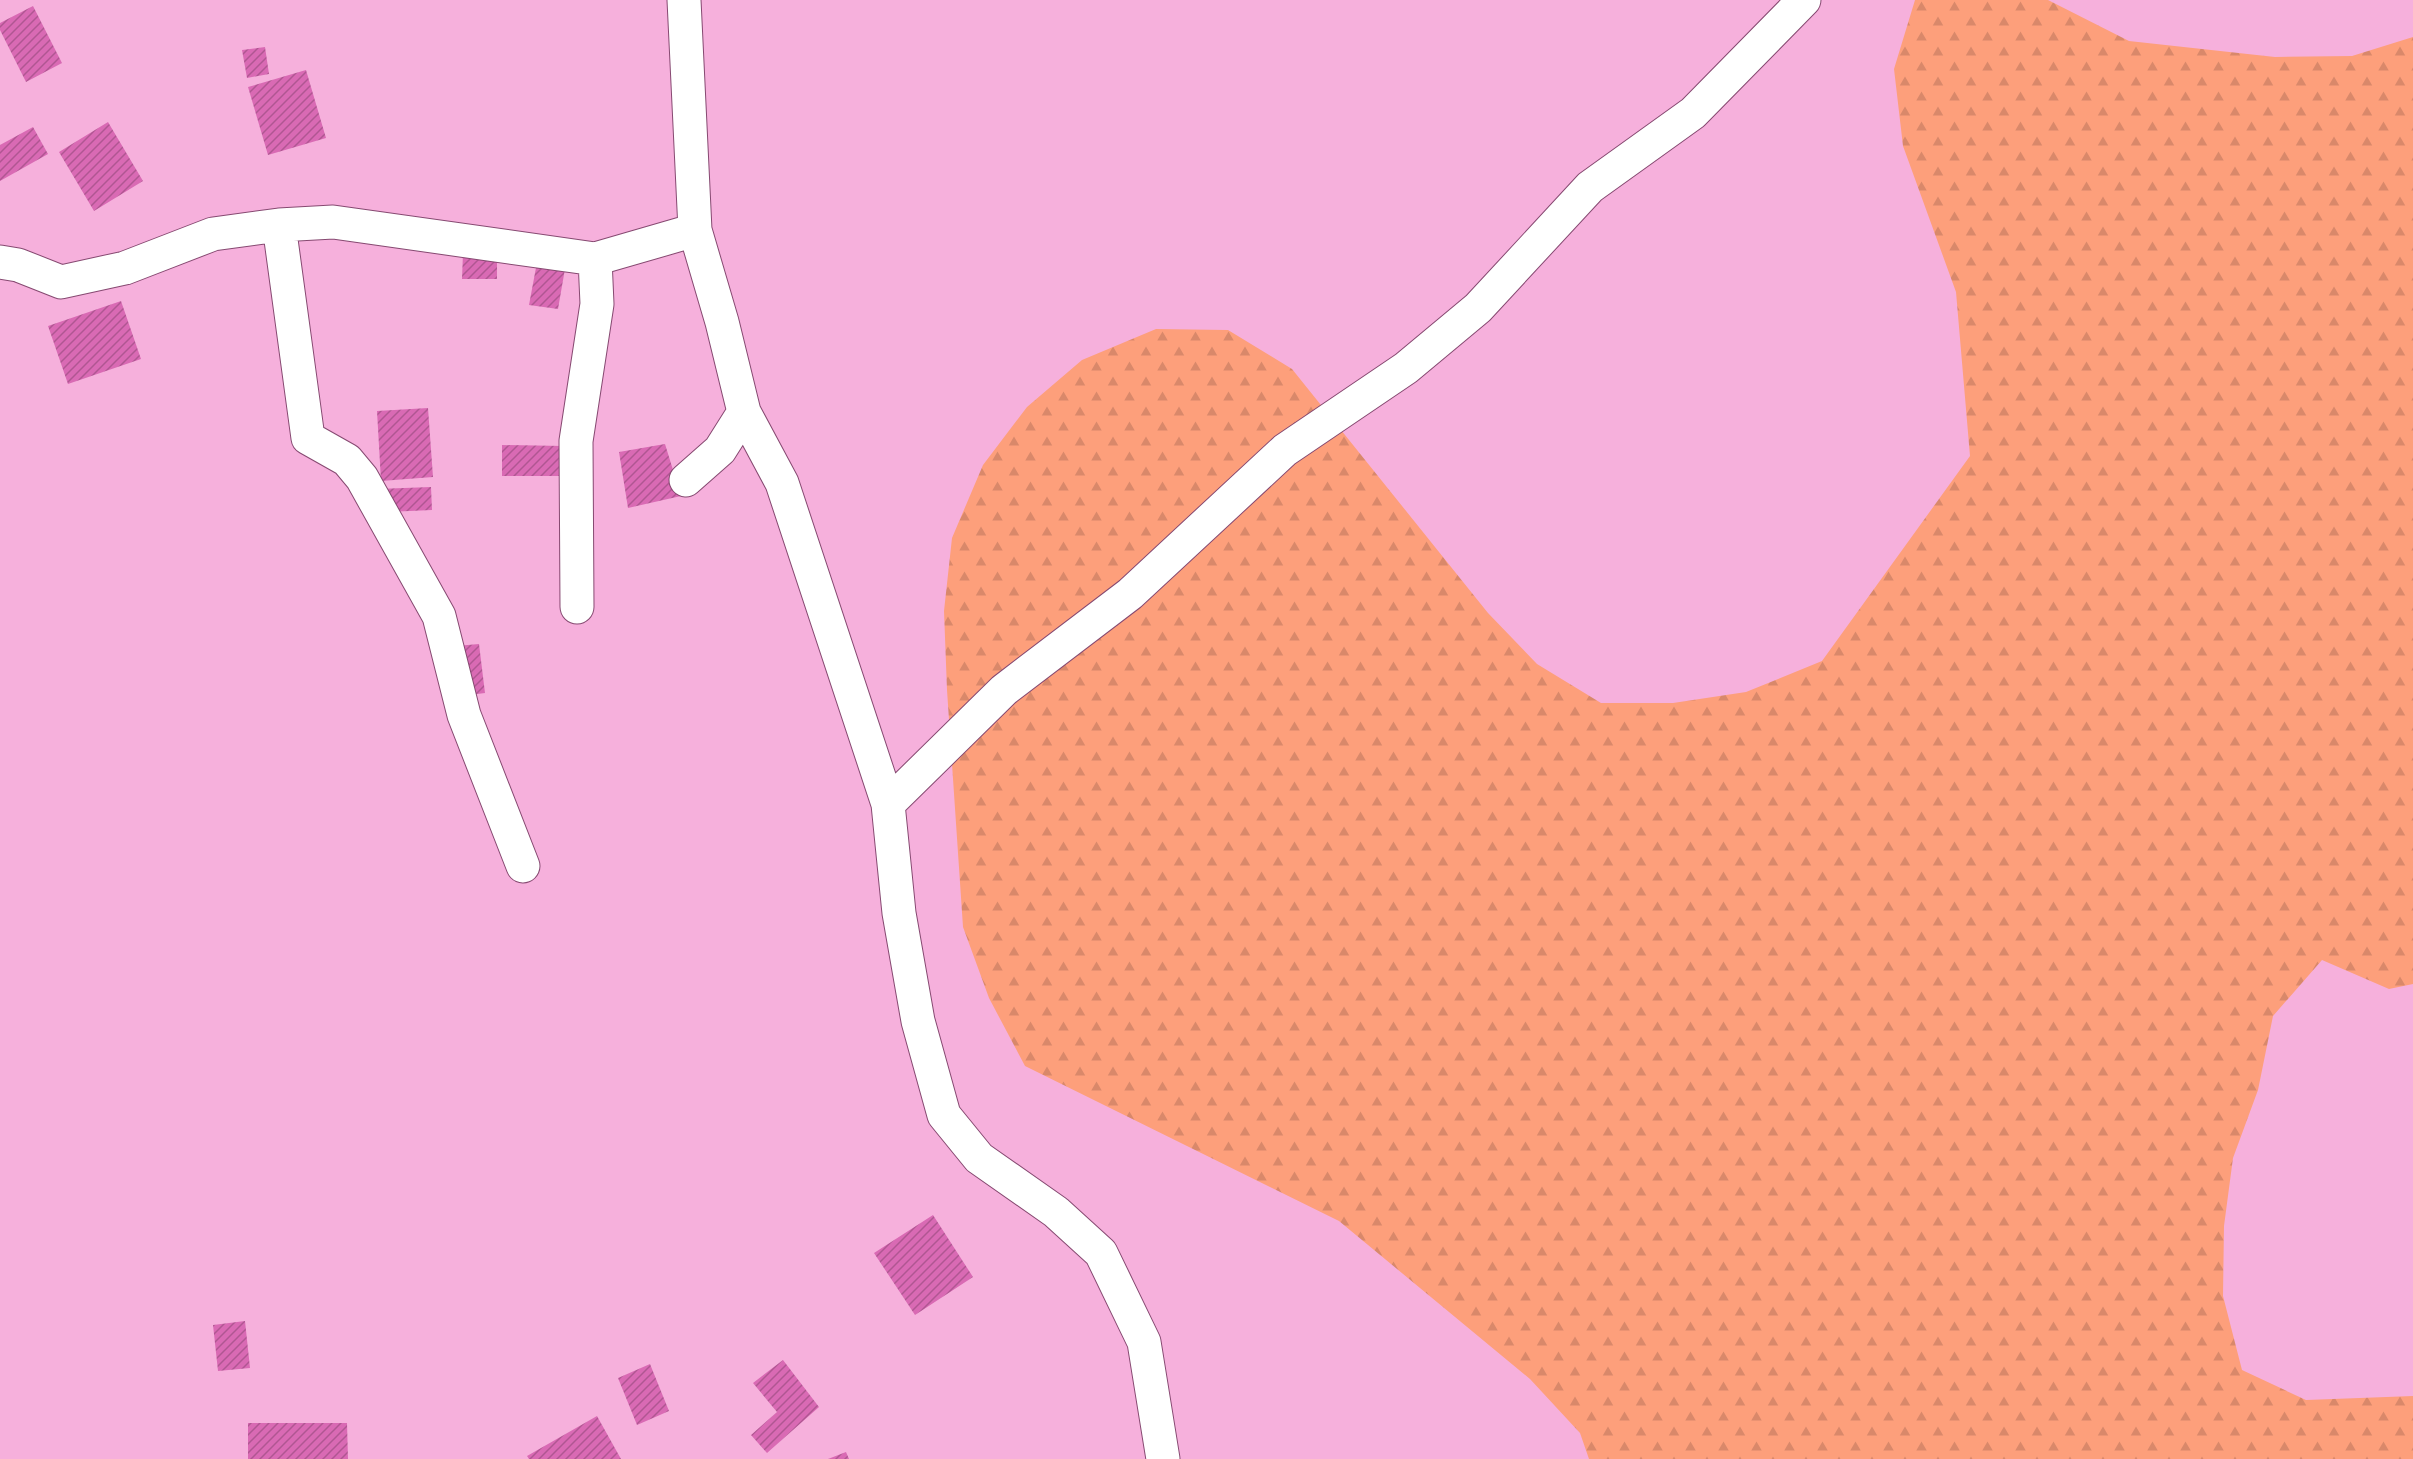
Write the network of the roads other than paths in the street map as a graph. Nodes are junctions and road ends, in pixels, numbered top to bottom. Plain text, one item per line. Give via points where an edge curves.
1 (684, 0) edge
2 (1804, 0) edge
3 (279, 225) junction
4 (695, 230) junction
5 (595, 259) junction
6 (0, 262) edge
7 (744, 412) junction
8 (686, 480) dead end
9 (577, 607) dead end
10 (888, 804) junction
11 (523, 866) dead end
12 (1162, 1459) edge

1 - 4 street
2 - 10 street via 1693,113 1590,187 1478,308 1406,368 1285,450 1130,594 1004,690
3 - 5 street via 333,222
3 - 6 street via 213,234 125,267 61,282
3 - 11 street via 308,438 347,460 362,478 439,616 464,715
4 - 5 street
4 - 7 street
5 - 9 street via 597,304 576,441
7 - 8 street via 720,450
7 - 10 street via 782,483
10 - 12 street via 916,1010 944,1115 979,1158 1056,1212 1101,1252 1144,1342

